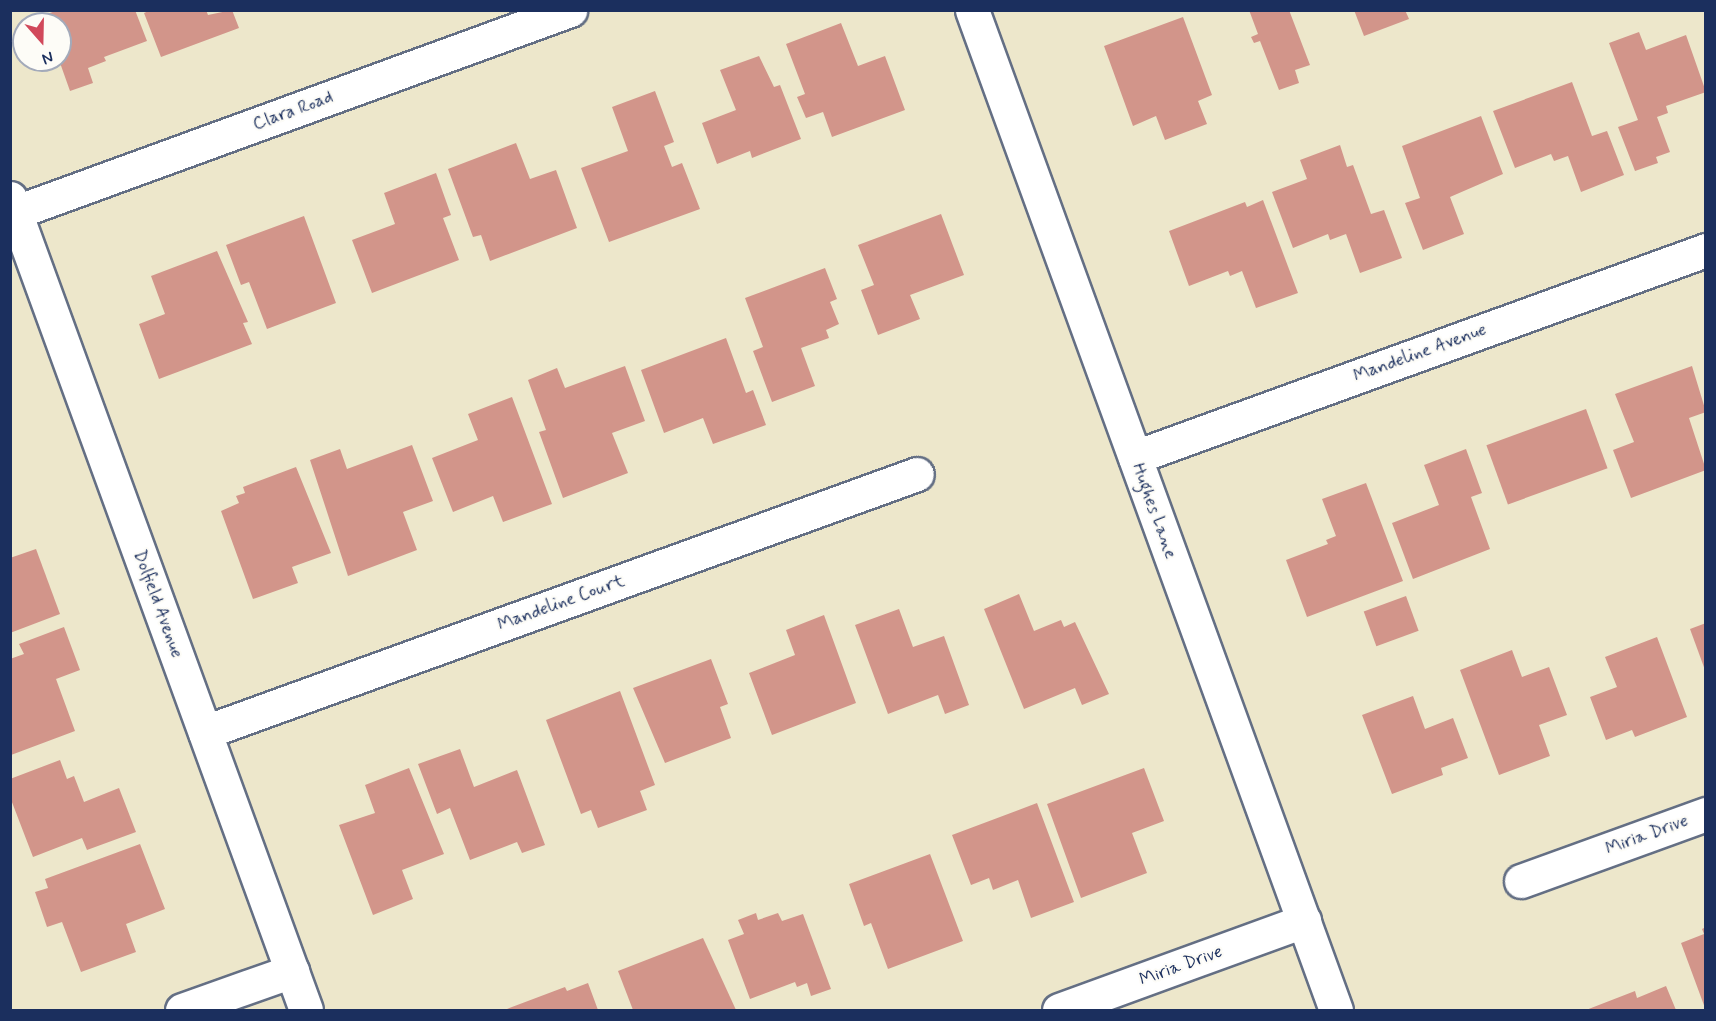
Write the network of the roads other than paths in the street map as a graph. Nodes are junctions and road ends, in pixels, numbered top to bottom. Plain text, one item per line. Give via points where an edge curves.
1 (570, 10) edge
2 (972, 10) edge
3 (13, 205) edge
4 (1706, 250) edge
5 (1135, 457) junction
6 (917, 474) dead end
7 (205, 732) junction
8 (1706, 814) edge
9 (1521, 881) dead end
10 (1304, 921) junction
11 (292, 970) junction
12 (182, 1011) edge
13 (306, 1011) edge
14 (1059, 1011) edge
15 (1336, 1011) edge

1 - 3 street, Clara Road
2 - 5 street, Hughes Lane
3 - 7 street, Dolfield Avenue
4 - 5 street, Mandeline Avenue
5 - 10 street, Hughes Lane
6 - 7 street, Mandeline Court
7 - 11 street, Dolfield Avenue
8 - 9 street, Miria Drive
10 - 14 street, Miria Drive
10 - 15 street, Hughes Lane
11 - 12 street
11 - 13 street, Dolfield Avenue

